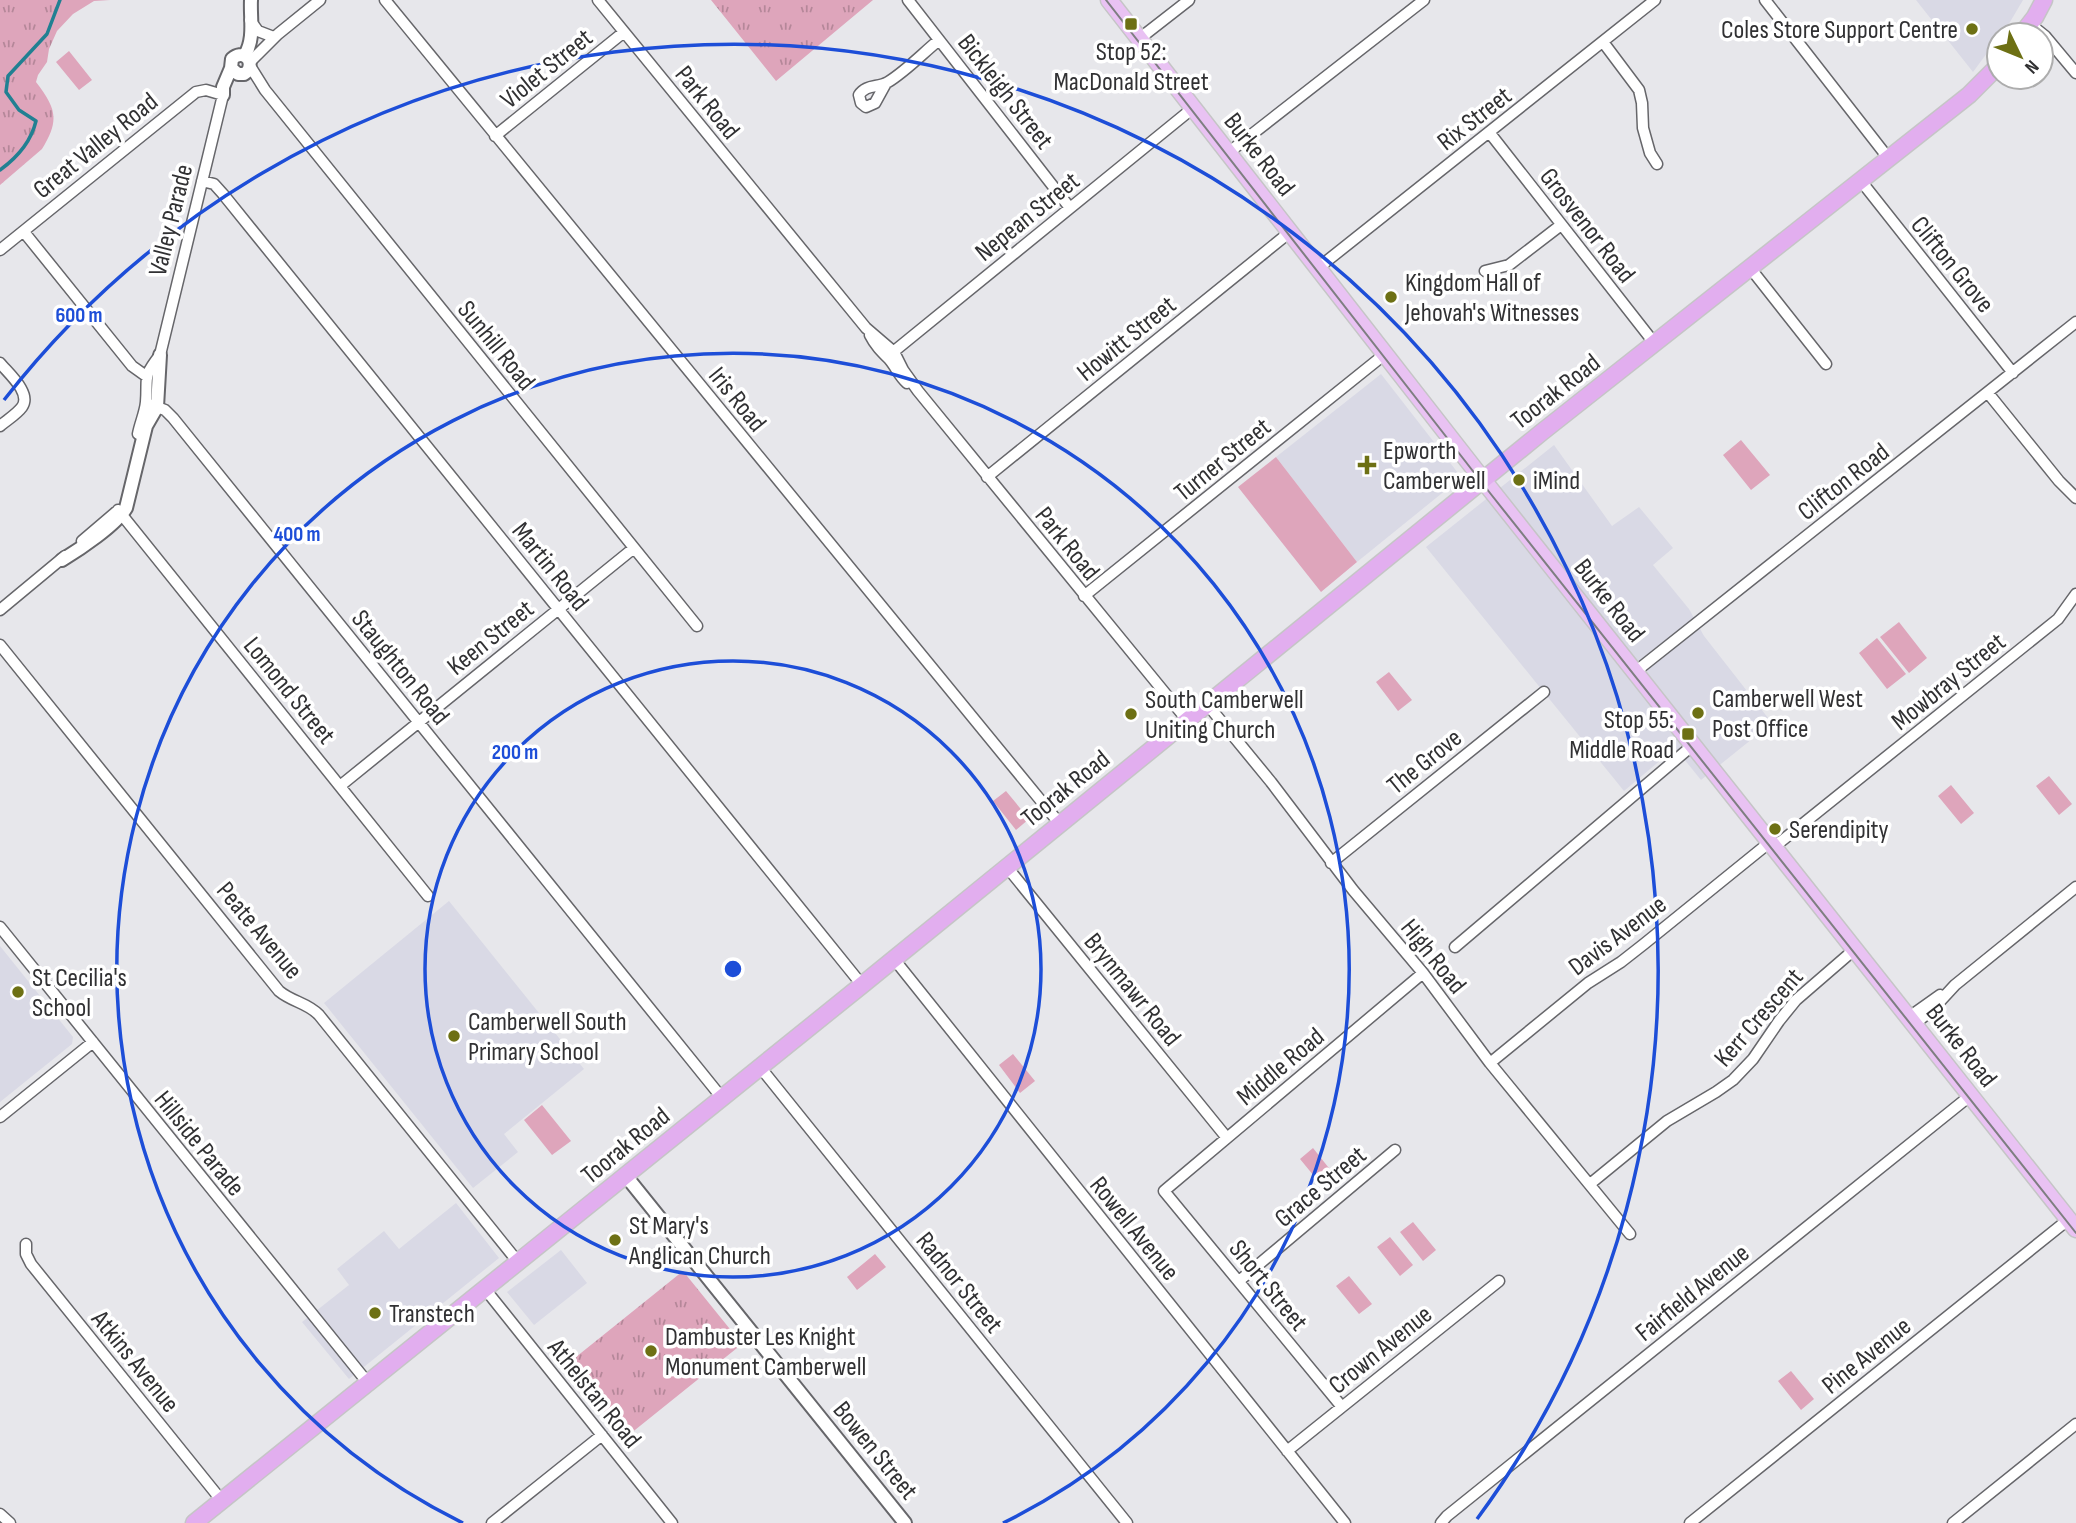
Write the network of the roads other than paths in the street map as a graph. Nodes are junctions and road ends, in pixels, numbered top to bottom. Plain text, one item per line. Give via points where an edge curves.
1 (251, 0) edge
2 (320, 0) edge
3 (385, 0) edge
4 (598, 0) edge
5 (908, 0) edge
6 (1109, 0) edge
7 (1189, 0) edge
8 (1424, 0) edge
9 (1655, 0) edge
10 (1765, 0) edge
11 (2044, 0) edge
12 (2052, 0) edge
13 (250, 19) junction
14 (2031, 21) edge
15 (2033, 21) edge
16 (624, 32) junction
17 (275, 35) junction
18 (1139, 39) junction
19 (939, 40) junction
20 (1602, 42) junction
21 (2055, 48) edge
22 (243, 64) junction
23 (2076, 74) edge
24 (1985, 79) edge
25 (886, 83) dead end
26 (223, 94) junction
27 (1193, 108) junction
28 (1489, 132) junction
29 (495, 136) junction
30 (1228, 153) junction
31 (1889, 159) junction
32 (1657, 164) dead end
33 (202, 181) junction
34 (1861, 181) junction
35 (1070, 208) junction
36 (1561, 225) junction
37 (24, 232) junction
38 (1290, 232) junction
39 (0, 250) edge
40 (1318, 268) junction
41 (1751, 269) junction
42 (1485, 271) dead end
43 (2076, 322) edge
44 (1655, 344) junction
45 (891, 354) junction
46 (1385, 354) junction
47 (160, 355) junction
48 (0, 363) edge
49 (1826, 364) dead end
50 (2013, 373) junction
51 (146, 376) junction
52 (1988, 393) junction
53 (152, 405) junction
54 (0, 426) edge
55 (987, 477) junction
56 (1483, 480) junction
57 (2076, 498) edge
58 (120, 513) junction
59 (634, 548) junction
60 (62, 559) joint
61 (2076, 594) edge
62 (1084, 596) junction
63 (558, 609) junction
64 (0, 610) edge
65 (697, 626) dead end
66 (1, 645) edge
67 (1635, 672) junction
68 (1544, 692) dead end
69 (1207, 704) junction
70 (1187, 720) junction
71 (419, 722) junction
72 (1693, 746) junction
73 (340, 786) junction
74 (1060, 824) junction
75 (1772, 844) junction
76 (1331, 863) junction
77 (1007, 867) junction
78 (2076, 887) edge
79 (428, 896) dead end
80 (0, 927) edge
81 (1455, 947) dead end
82 (1855, 949) junction
83 (894, 959) junction
84 (1423, 973) junction
85 (862, 985) junction
86 (1911, 1021) junction
87 (93, 1042) junction
88 (1490, 1063) junction
89 (760, 1067) junction
90 (1971, 1095) junction
91 (722, 1098) junction
92 (0, 1117) edge
93 (1227, 1138) junction
94 (1395, 1150) dead end
95 (626, 1176) junction
96 (1590, 1184) junction
97 (1164, 1191) joint
98 (2072, 1224) edge
99 (1630, 1234) dead end
100 (26, 1244) dead end
101 (518, 1262) junction
102 (1499, 1281) dead end
103 (1239, 1282) junction
104 (485, 1289) junction
105 (368, 1384) junction
106 (1342, 1407) junction
107 (2076, 1424) edge
108 (601, 1435) junction
109 (1287, 1451) junction
110 (222, 1501) junction
111 (0, 1514) edge
112 (10, 1523) edge
113 (194, 1523) edge
114 (492, 1523) edge
115 (672, 1523) edge
116 (905, 1523) edge
117 (1126, 1523) edge
118 (1345, 1523) edge
119 (1441, 1523) edge
120 (1690, 1523) edge
121 (1952, 1523) edge

1 - 13 street
2 - 17 street, Valley Parade
3 - 29 street, Iris Road
4 - 16 street, Park Road
5 - 19 street, Bickleigh Street
6 - 18 main road, Burke Road
7 - 18 street
8 - 30 street
9 - 20 street, Rix Street
10 - 31 street
11 - 14 highway
12 - 15 highway
13 - 17 street via 258,31
13 - 22 street via 251,43
16 - 29 street, Violet Street
16 - 45 street, Park Road via 866,328 877,348
17 - 22 street, Valley Parade via 254,47
18 - 27 main road, Burke Road
19 - 25 street
19 - 35 street, Bickleigh Street
20 - 28 street, Rix Street
20 - 32 street via 1639,90 1643,128
21 - 23 street
22 - 26 street, Valley Parade
22 - 59 street, Sunhill Road
24 - 31 highway, Toorak Road
26 - 33 street, Valley Parade
26 - 37 street, Great Valley Road via 197,92
27 - 30 main road, Burke Road
27 - 35 street, Nepean Street
28 - 36 street, Grosvenor Road
28 - 40 street, Rix Street
29 - 74 street, Iris Road
30 - 38 main road, Burke Road
31 - 34 highway, Toorak Road
33 - 47 street, Valley Parade
33 - 63 street, Martin Road via 214,184 223,194
34 - 41 highway, Toorak Road
34 - 50 street, Clifton Grove
35 - 45 street, Nepean Street
36 - 42 street via 1509,265
36 - 44 street, Grosvenor Road
37 - 39 street, Great Valley Road
37 - 51 street via 132,366
38 - 40 main road, Burke Road
38 - 55 street, Howitt Street
40 - 46 main road, Burke Road
41 - 44 highway, Toorak Road
41 - 49 street
43 - 50 street, Clifton Road
44 - 56 highway, Toorak Road
45 - 55 street, Park Road via 900,377 918,391
46 - 56 main road, Burke Road
46 - 62 street, Turner Street
47 - 51 street, Valley Parade
47 - 53 street, Valley Parade
48 - 54 street via 25,400
50 - 52 street, Clifton Road
51 - 53 street, Valley Parade
52 - 57 street
52 - 67 street, Clifton Road
53 - 58 street, Valley Parade via 130,494
53 - 71 street, Staughton Road via 173,418
55 - 62 street, Park Road
56 - 67 main road, Burke Road
56 - 69 highway, Toorak Road
58 - 60 street
58 - 73 street, Lomond Street
59 - 63 street, Keen Street
59 - 65 street, Sunhill Road
60 - 64 street
61 - 75 street, Mowbray Street via 2058,619
62 - 70 street, Park Road
63 - 71 street, Keen Street
63 - 85 street, Martin Road
66 - 101 street, Peate Avenue via 279,991 319,1015
67 - 72 main road, Burke Road
68 - 76 street, The Grove
69 - 70 highway, Toorak Road
69 - 76 street, High Road
70 - 74 highway, Toorak Road
71 - 73 street, Keen Street
71 - 91 street, Staughton Road
72 - 75 main road, Burke Road
72 - 81 street
73 - 79 street, Lomond Street
74 - 77 highway, Toorak Road
75 - 82 main road, Burke Road
75 - 88 street, Davis Avenue
76 - 84 street, High Road
77 - 83 highway, Toorak Road
77 - 93 street, Brynmawr Road
78 - 86 street
80 - 87 street, Hillside Parade
82 - 86 main road, Burke Road
82 - 96 street, Kerr Crescent via 1796,1000 1733,1080 1675,1115
83 - 85 highway, Toorak Road
83 - 109 street, Rowell Avenue
84 - 88 street, High Road
84 - 93 street, Middle Road
85 - 89 highway, Toorak Road
86 - 90 main road, Burke Road
87 - 92 street
87 - 105 street, Hillside Parade
88 - 96 street, High Road
89 - 91 highway, Toorak Road
89 - 117 street, Radnor Street
90 - 98 main road, Burke Road
90 - 119 street, Fairfield Avenue
91 - 95 highway, Toorak Road
93 - 97 street, Middle Road
94 - 103 street, Grace Street
95 - 101 highway, Toorak Road
95 - 116 street, Bowen Street
96 - 99 street, High Road
97 - 103 street, Short Street
98 - 120 street, Pine Avenue
100 - 110 street, Atkins Avenue via 31,1264
101 - 104 highway, Toorak Road
102 - 106 street, Crown Avenue
103 - 106 street, Short Street
104 - 105 highway, Toorak Road
104 - 108 street, Athelstan Road
105 - 110 highway, Toorak Road
106 - 109 street, Crown Avenue
107 - 121 street
108 - 114 street
108 - 115 street, Athelstan Road
109 - 118 street, Rowell Avenue
110 - 113 highway, Toorak Road
111 - 112 street

